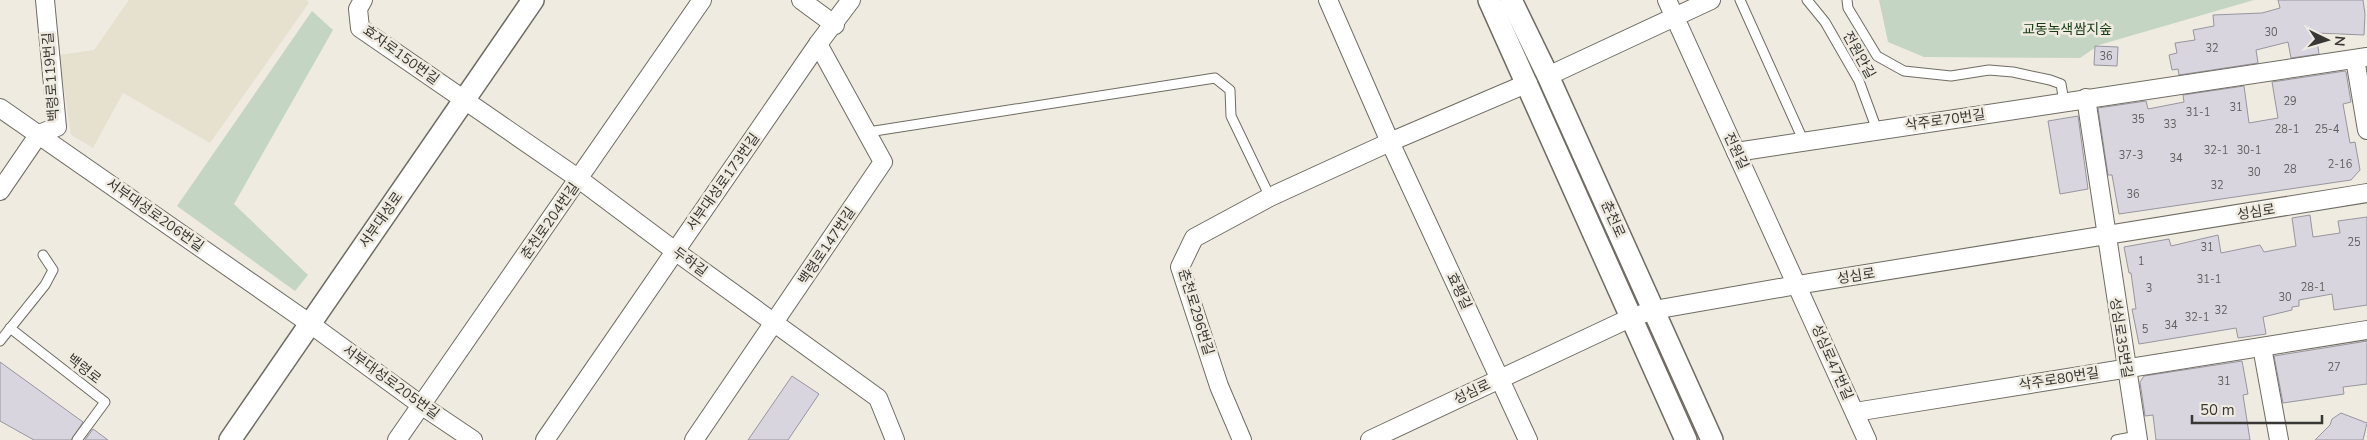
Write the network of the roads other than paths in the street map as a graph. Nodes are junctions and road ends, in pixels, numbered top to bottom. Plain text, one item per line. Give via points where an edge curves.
1 (45, 0) edge
2 (363, 0) edge
3 (532, 0) edge
4 (702, 0) edge
5 (801, 0) edge
6 (851, 0) edge
7 (1328, 0) edge
8 (1489, 0) edge
9 (1511, 0) edge
10 (1667, 0) edge
11 (1711, 0) edge
12 (1740, 0) edge
13 (1807, 0) edge
14 (1847, 0) edge
15 (1674, 16) junction
16 (834, 25) junction
17 (818, 44) junction
18 (2361, 58) edge
19 (1548, 76) junction
20 (1528, 84) junction
21 (2086, 98) junction
22 (464, 100) junction
23 (2064, 102) junction
24 (0, 108) edge
25 (1877, 130) junction
26 (2367, 130) edge
27 (868, 132) junction
28 (40, 134) junction
29 (1390, 142) junction
30 (1804, 142) junction
31 (1736, 152) junction
32 (579, 179) junction
33 (0, 191) edge
34 (2367, 193) edge
35 (1270, 197) junction
36 (2106, 236) junction
37 (675, 251) junction
38 (43, 254) dead end
39 (1797, 285) junction
40 (1654, 310) junction
41 (1630, 318) junction
42 (775, 322) junction
43 (309, 323) junction
44 (10, 328) junction
45 (2367, 330) edge
46 (0, 341) edge
47 (2262, 347) junction
48 (2125, 368) junction
49 (1500, 379) junction
50 (421, 405) junction
51 (1855, 412) junction
52 (1379, 438) edge
53 (2137, 438) edge
54 (78, 440) edge
55 (230, 440) edge
56 (397, 440) edge
57 (473, 440) edge
58 (545, 440) edge
59 (694, 440) edge
60 (895, 440) edge
61 (1242, 440) edge
62 (1528, 440) edge
63 (1686, 440) edge
64 (1712, 440) edge
65 (1867, 440) edge
66 (2116, 440) edge
67 (2279, 440) edge

1 - 28 street, 백령로119번길 via 57,127
2 - 22 street, 효자로150번길 via 358,9 360,28
3 - 22 street, 서부대성로
4 - 32 street, 춘천로204번길
5 - 16 street
6 - 16 street, 서부대성로173번길
7 - 29 street, 효평길
8 - 20 street, 춘천로
9 - 19 street, 춘천로
10 - 15 street, 전원길
11 - 15 street
12 - 30 lane
13 - 25 lane, 전원안길 via 1825,22 1859,81
14 - 23 lane via 1848,8 1878,56 1904,71 1951,76 1989,70 2013,72 2061,84
15 - 19 street
15 - 31 street, 전원길
16 - 17 street, 서부대성로173번길
17 - 27 street, 백령로147번길
17 - 37 street, 서부대성로173번길
18 - 21 street, 삭주로70번길
18 - 26 street, 삭주로70번길
19 - 40 street, 춘천로
20 - 29 street
20 - 41 street, 춘천로
21 - 23 street, 삭주로70번길
21 - 36 street
22 - 32 street, 두하길
22 - 43 street, 서부대성로
23 - 25 street, 삭주로70번길
24 - 28 street, 서부대성로206번길
25 - 30 street, 삭주로70번길
27 - 35 lane via 1215,78 1230,90 1230,116
27 - 42 street, 백령로147번길 via 883,162
28 - 33 street, 백령로119번길
28 - 43 street, 서부대성로206번길
29 - 35 street
29 - 49 street, 효평길
30 - 31 street, 삭주로70번길
31 - 39 street, 전원길
32 - 37 street, 두하길
32 - 50 street, 춘천로204번길
34 - 36 street, 성심로
35 - 61 street, 춘천로296번길 via 1194,238 1180,266 1219,386
36 - 39 street, 성심로
36 - 48 street, 성심로35번길
37 - 42 street, 두하길
37 - 58 street, 서부대성로173번길
38 - 44 lane via 53,270
39 - 40 street, 성심로
39 - 51 street, 성심로47번길
40 - 41 street, 성심로
40 - 64 street, 춘천로
41 - 49 street, 성심로
41 - 63 street, 춘천로
42 - 59 street, 백령로147번길
42 - 60 street, 두하길 via 878,398
43 - 50 street, 서부대성로205번길
43 - 55 street, 서부대성로
44 - 46 lane
44 - 54 lane, 백령로 via 105,402
45 - 47 street, 삭주로80번길
47 - 48 street, 삭주로80번길
47 - 67 street
48 - 51 street, 삭주로80번길
48 - 53 street, 성심로35번길
49 - 52 street, 성심로
49 - 62 street, 효평길
50 - 56 street, 춘천로204번길
50 - 57 street, 서부대성로205번길
51 - 65 street, 성심로47번길
53 - 66 lane

